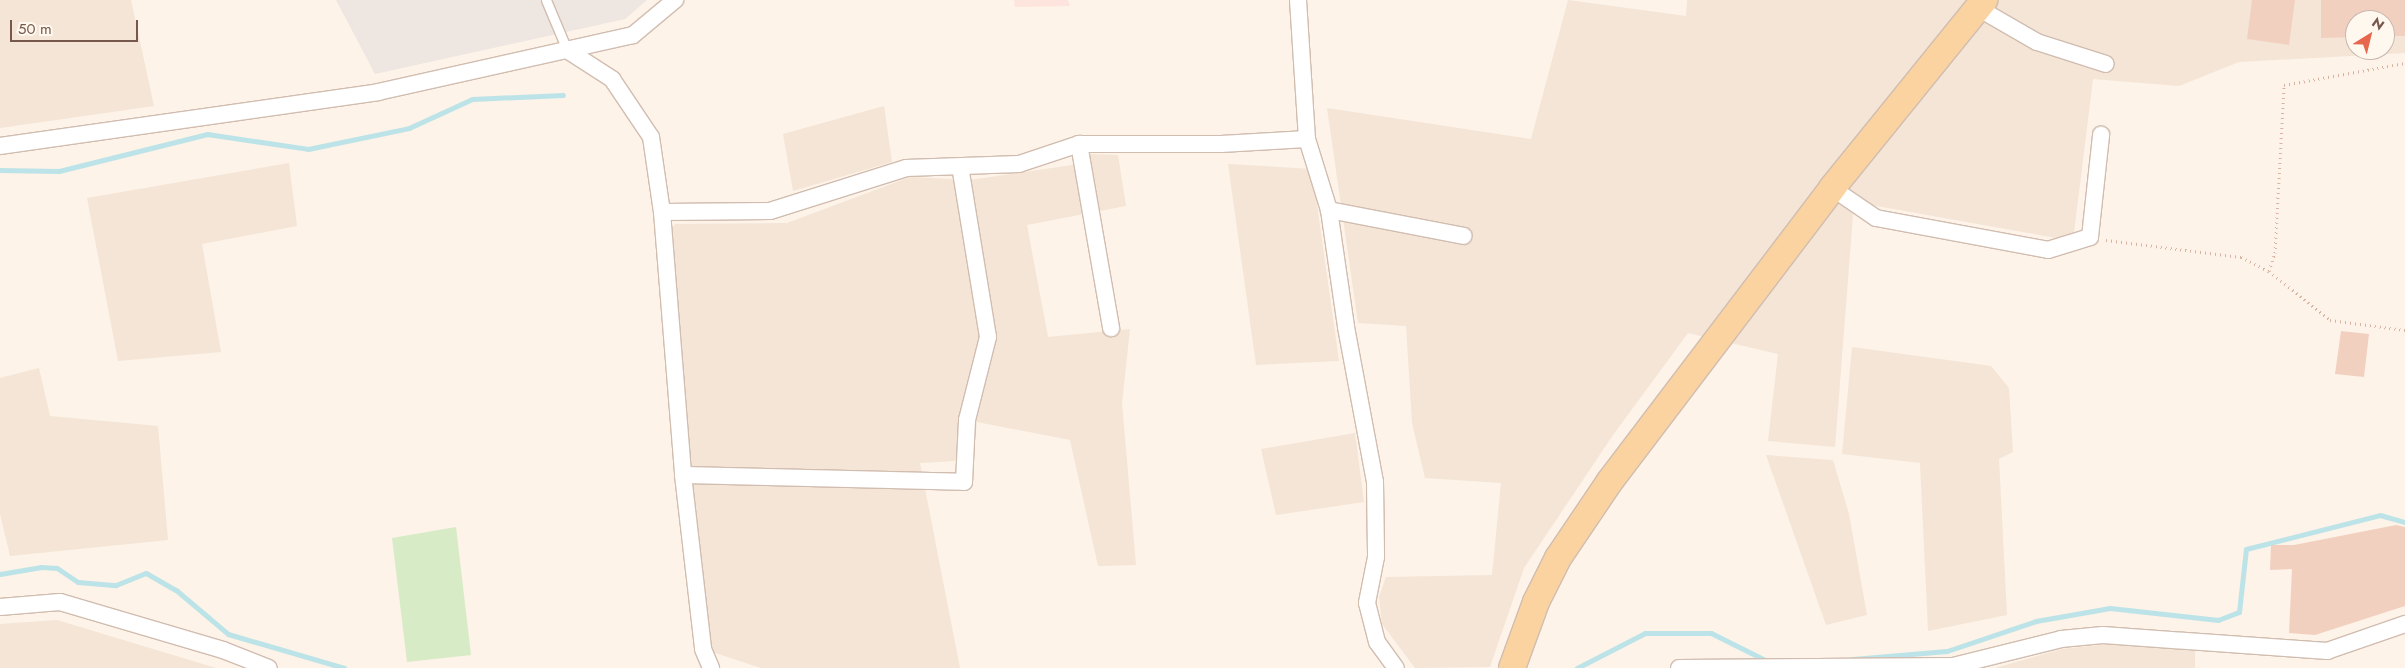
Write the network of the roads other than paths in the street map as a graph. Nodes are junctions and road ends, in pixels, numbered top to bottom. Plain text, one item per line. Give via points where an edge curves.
1 (546, 0) edge
2 (675, 0) edge
3 (1298, 0) edge
4 (1981, 4) edge
5 (567, 50) junction
6 (2106, 64) dead end
7 (2101, 135) dead end
8 (1307, 139) junction
9 (1078, 144) junction
10 (0, 146) edge
11 (960, 166) junction
12 (1832, 188) junction
13 (1329, 210) junction
14 (662, 212) junction
15 (1464, 236) dead end
16 (1111, 328) dead end
17 (683, 475) junction
18 (0, 607) edge
19 (2405, 624) edge
20 (269, 668) edge
21 (711, 668) edge
22 (1396, 668) edge
23 (1512, 668) edge
24 (1679, 668) edge

1 - 5 lane
2 - 5 street via 633,36
3 - 8 street
4 - 6 street via 2037,42
4 - 12 main road
5 - 10 street via 378,92
5 - 14 street via 612,79 651,137
7 - 12 street via 2090,237 2048,250 1876,218
8 - 9 street via 1221,144
8 - 13 street
9 - 11 street via 1018,164
9 - 16 street
11 - 14 street via 906,168 770,211
11 - 17 street via 988,336 967,420 964,482
12 - 23 main road via 1610,481 1564,551 1536,602
13 - 15 street
13 - 22 street via 1346,327 1375,482 1376,557 1367,603 1377,642
14 - 17 street
17 - 21 street via 703,650
18 - 20 street via 60,602 222,650
19 - 24 street via 2327,651 2103,635 2061,639 1952,666

